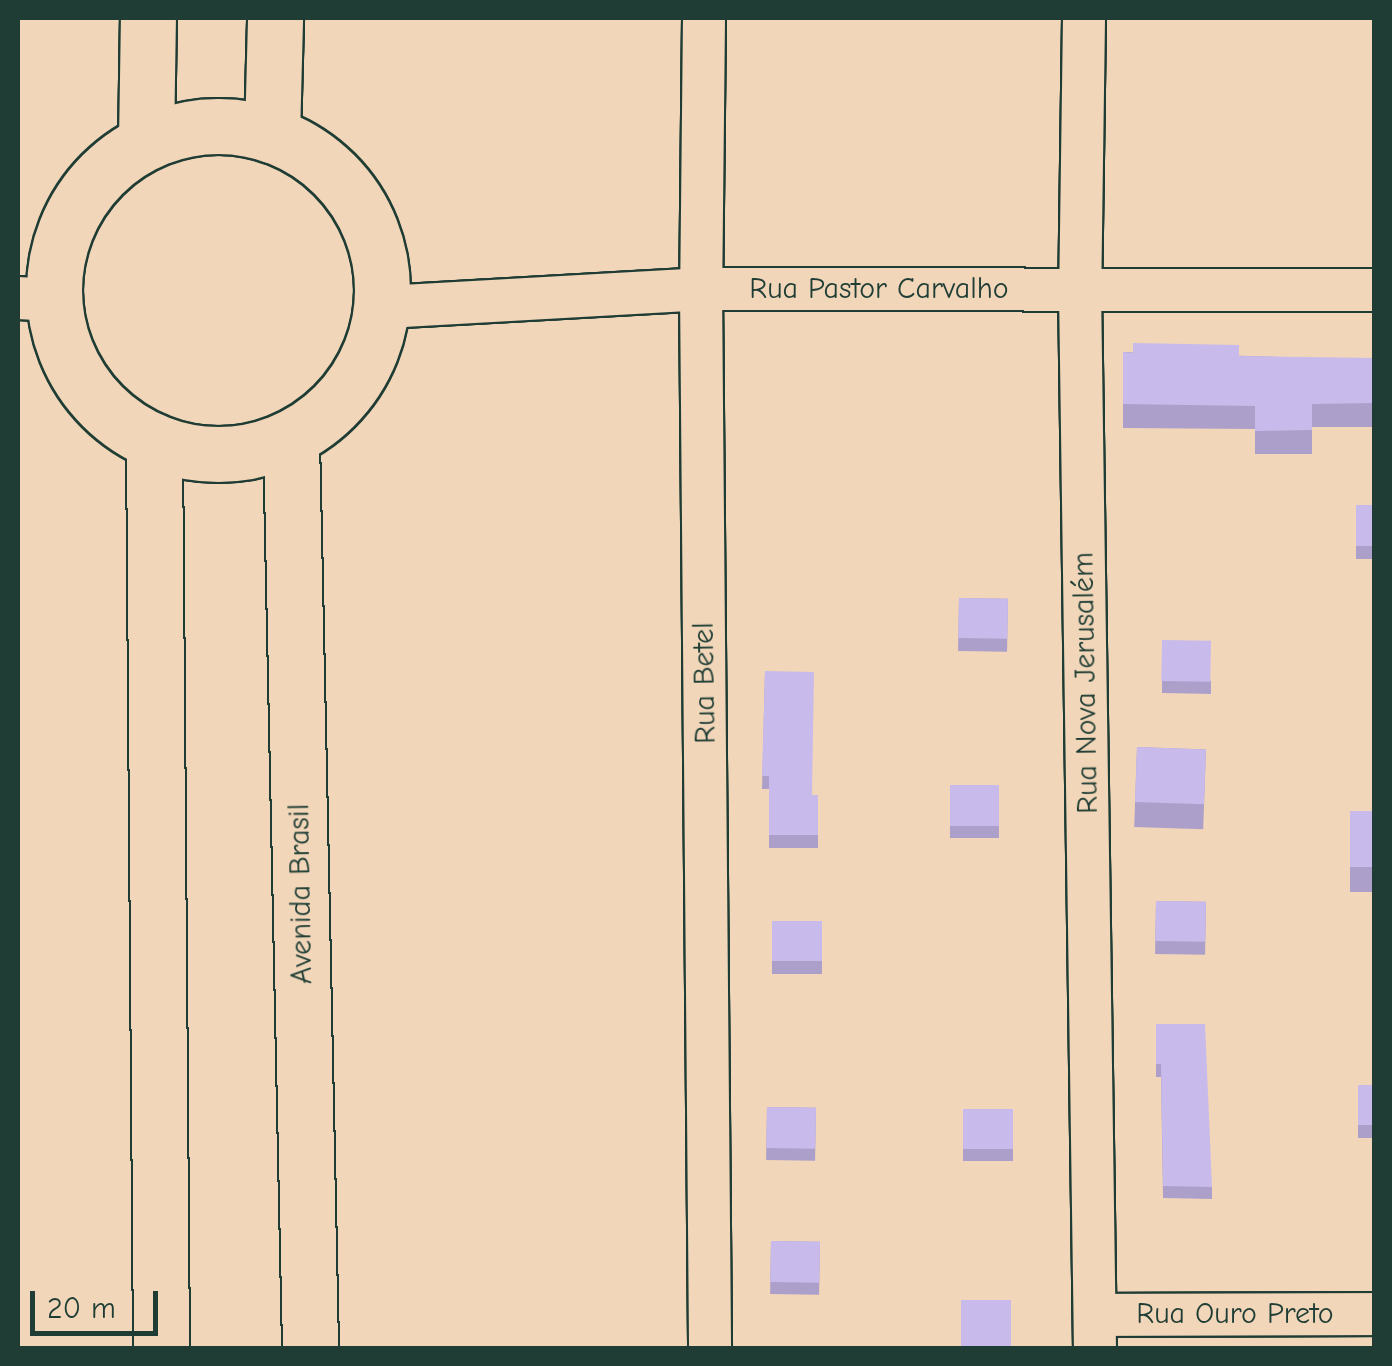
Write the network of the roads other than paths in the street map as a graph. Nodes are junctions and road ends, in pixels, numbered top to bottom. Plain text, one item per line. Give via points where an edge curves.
1 (148, 18) edge
2 (275, 18) edge
3 (704, 18) edge
4 (1084, 18) edge
5 (272, 135) junction
6 (146, 142) junction
7 (701, 289) junction
8 (1080, 290) junction
9 (1374, 290) edge
10 (36, 299) edge
11 (384, 307) junction
12 (291, 439) junction
13 (154, 441) junction
14 (1374, 1314) edge
15 (1095, 1332) edge
16 (161, 1348) edge
17 (310, 1348) edge
18 (710, 1348) edge

1 - 6 main road
2 - 5 main road
3 - 7 street, Rua Betel
4 - 8 street, Rua Nova Jerusalém
5 - 6 main road via 230,126 186,128
5 - 11 main road via 317,159 353,195 376,241
6 - 10 main road via 106,169 76,206
7 - 8 street, Rua Pastor Carvalho
7 - 11 street, Rua Pastor Carvalho
7 - 18 street, Rua Betel
8 - 9 street, Rua Pastor Carvalho
8 - 15 street, Rua Nova Jerusalém
10 - 13 main road via 84,385 115,418
11 - 12 main road via 358,378 329,413
12 - 13 main road via 215,453
12 - 17 main road, Avenida Brasil
13 - 16 main road
14 - 15 street, Rua Ouro Preto

